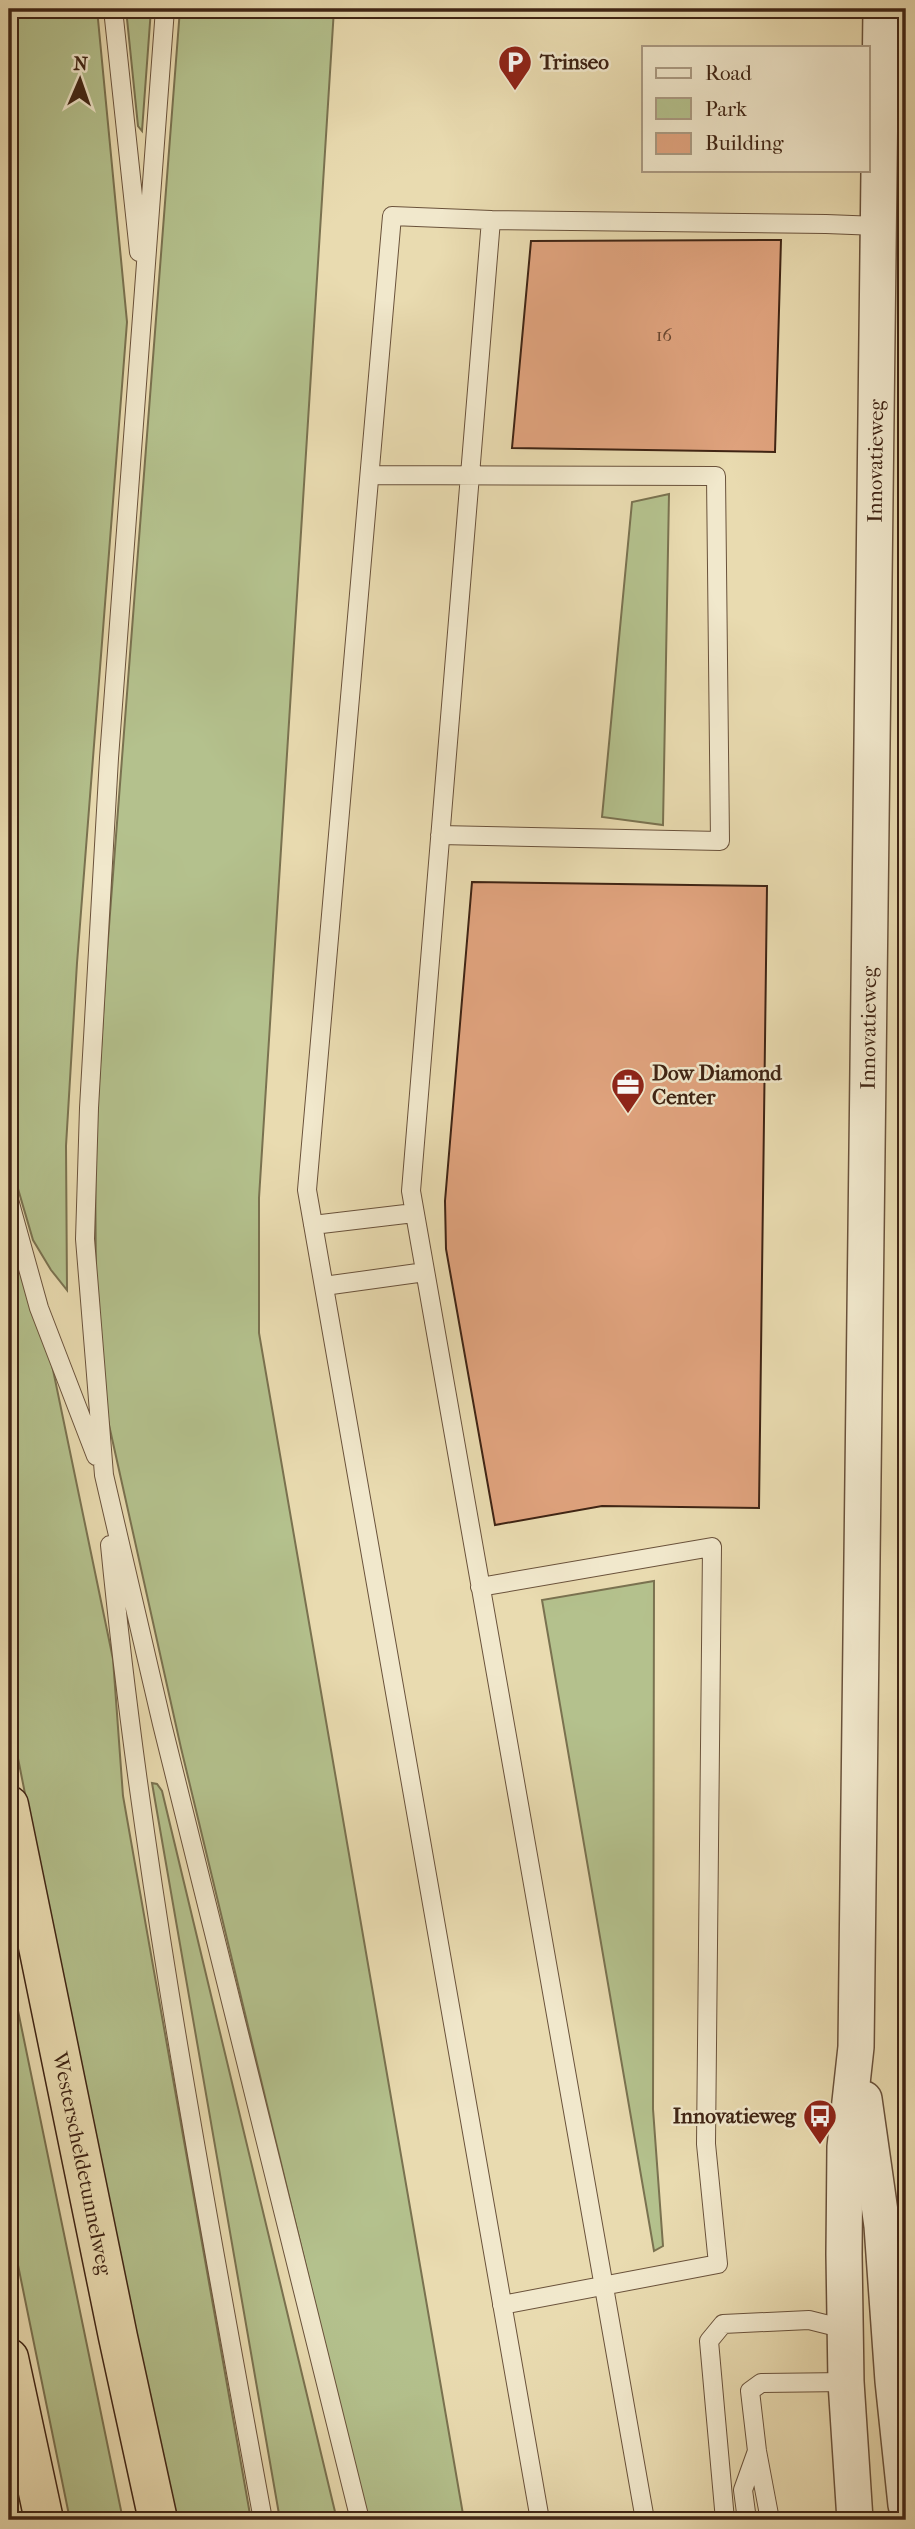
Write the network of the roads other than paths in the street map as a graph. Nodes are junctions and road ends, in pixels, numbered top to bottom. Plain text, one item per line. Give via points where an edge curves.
1 (113, 9) edge
2 (165, 9) edge
3 (881, 9) edge
4 (491, 220) junction
5 (878, 226) junction
6 (144, 299) junction
7 (370, 475) junction
8 (470, 475) junction
9 (440, 835) junction
10 (9, 1200) edge
11 (414, 1213) junction
12 (313, 1225) junction
13 (425, 1272) junction
14 (324, 1286) junction
15 (104, 1475) junction
16 (480, 1587) junction
17 (9, 1805) edge
18 (856, 2047) junction
19 (604, 2286) junction
20 (502, 2305) junction
21 (845, 2329) junction
22 (890, 2338) junction
23 (9, 2358) edge
24 (893, 2381) junction
25 (846, 2382) junction
26 (757, 2451) junction
27 (720, 2458) junction
28 (743, 2490) junction
29 (906, 2505) edge
30 (44, 2520) edge
31 (159, 2520) edge
32 (263, 2520) edge
33 (360, 2520) edge
34 (540, 2520) edge
35 (645, 2520) edge
36 (725, 2520) edge
37 (747, 2520) edge
38 (771, 2520) edge
39 (855, 2520) edge

1 - 6 lane
2 - 6 lane
3 - 5 street, Innovatieweg
4 - 5 lane
4 - 7 lane via 392,216
4 - 8 lane
5 - 18 street, Innovatieweg
6 - 15 lane via 109,758 89,1108 85,1239
7 - 8 lane
7 - 12 lane via 307,1190
8 - 9 lane
8 - 9 lane via 716,476 720,841
9 - 11 lane via 411,1191
10 - 15 lane via 39,1308
11 - 12 lane
11 - 13 lane
12 - 14 lane
13 - 14 lane
13 - 16 lane
14 - 20 lane
15 - 32 lane via 121,1654 179,2056
15 - 33 lane
16 - 19 lane
16 - 19 lane via 712,1547 706,2144 718,2264
17 - 31 highway, Westerscheldetunnelweg
18 - 21 street, Innovatieweg via 845,2147
18 - 22 street, Innovatieweg via 882,2226
19 - 20 lane
19 - 35 lane
20 - 34 lane
21 - 22 street
21 - 25 street, Innovatieweg
21 - 27 lane via 809,2320 723,2324 709,2341
22 - 24 street, Innovatieweg
23 - 30 highway
24 - 25 street
24 - 29 street, Innovatieweg
25 - 26 lane via 761,2383 750,2391
25 - 39 street, Innovatieweg
26 - 28 lane
26 - 38 lane
27 - 28 lane
27 - 36 lane
28 - 37 lane

